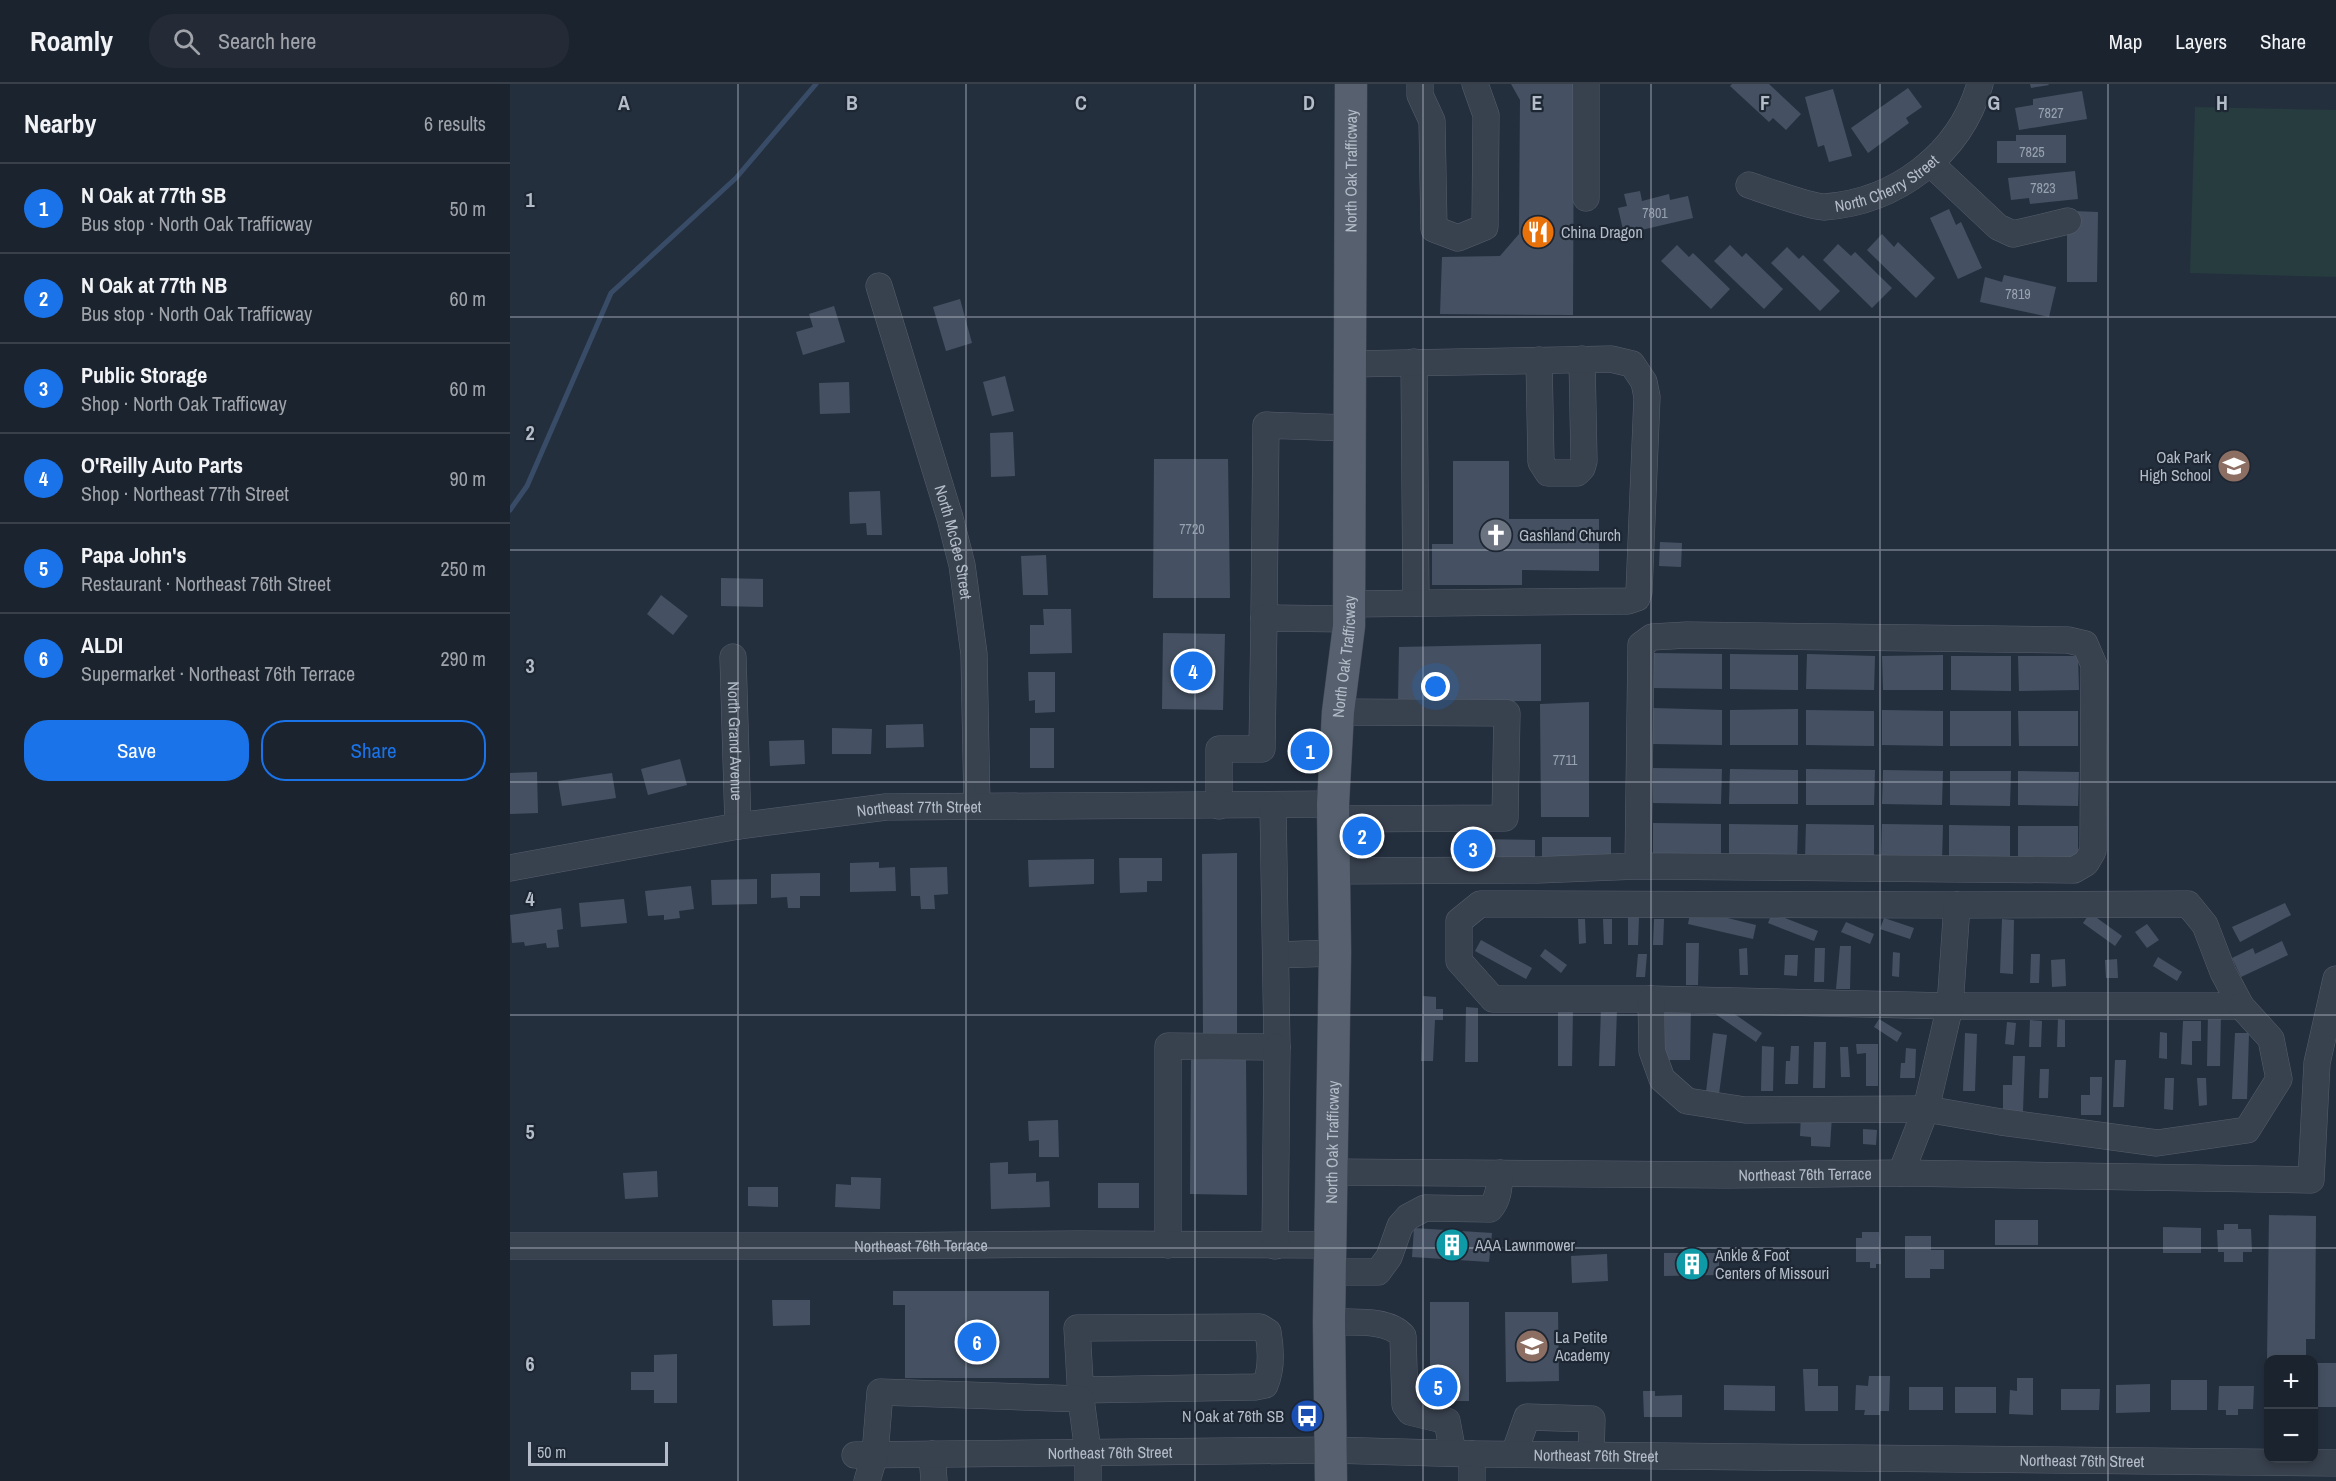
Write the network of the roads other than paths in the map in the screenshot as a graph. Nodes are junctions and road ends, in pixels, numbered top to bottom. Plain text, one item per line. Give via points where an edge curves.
1 (1351, 84) edge
2 (1420, 84) edge
3 (1475, 84) edge
4 (1586, 84) edge
5 (1980, 84) edge
6 (1930, 163) junction
7 (1749, 185) dead end
8 (1586, 198) dead end
9 (2068, 222) dead end
10 (879, 286) dead end
11 (1582, 359) junction
12 (1539, 360) junction
13 (1414, 362) junction
14 (1350, 364) junction
15 (1350, 428) junction
16 (1416, 603) junction
17 (1348, 612) junction
18 (1264, 618) junction
19 (733, 657) dead end
20 (1338, 712) junction
21 (1219, 806) junction
22 (1273, 806) junction
23 (977, 807) junction
24 (1333, 812) junction
25 (738, 826) junction
26 (1638, 866) junction
27 (510, 868) edge
28 (1333, 872) junction
29 (1958, 905) junction
30 (1335, 953) junction
31 (1276, 955) junction
32 (2336, 979) edge
33 (1651, 999) junction
34 (1950, 1006) junction
35 (2241, 1006) junction
36 (1277, 1047) junction
37 (1926, 1109) junction
38 (1331, 1172) junction
39 (1500, 1173) junction
40 (1901, 1173) junction
41 (1168, 1245) junction
42 (510, 1246) edge
43 (1275, 1246) junction
44 (1331, 1259) junction
45 (1329, 1322) junction
46 (1081, 1394) junction
47 (1330, 1450) junction
48 (1088, 1452) junction
49 (932, 1454) junction
50 (1463, 1454) junction
51 (1514, 1454) junction
52 (865, 1455) junction
53 (1591, 1455) junction
54 (2336, 1463) edge
55 (2190, 1472) edge
56 (867, 1481) edge
57 (934, 1481) edge
58 (1088, 1481) edge
59 (1331, 1481) edge
60 (1472, 1481) edge

1 - 14 main road, North Oak Trafficway
2 - 3 street via 1420,95 1432,121 1434,229 1458,238 1485,227 1486,115
4 - 8 street
5 - 6 street, North Cherry Street via 1966,119
6 - 7 street, North Cherry Street via 1900,186 1872,198 1822,207
6 - 9 street via 1998,227 2013,234
10 - 23 street, North McGee Street via 962,566 974,654
11 - 12 street
11 - 12 street via 1582,468 1577,473 1548,473 1541,462
11 - 16 street via 1611,358 1632,364 1644,382 1647,397 1636,598
12 - 13 street
13 - 14 street
13 - 16 street
14 - 15 main road, North Oak Trafficway
15 - 17 main road, North Oak Trafficway
15 - 18 street via 1266,425
16 - 17 street
17 - 18 street
17 - 20 main road, North Oak Trafficway
18 - 21 street via 1262,749 1219,749
19 - 25 street, North Grand Avenue
20 - 24 main road, North Oak Trafficway
20 - 24 street, Northeast 77th Street via 1507,713 1505,818
21 - 22 street, Northeast 77th Street
21 - 23 street, Northeast 77th Street
22 - 24 street, Northeast 77th Street
22 - 31 street
23 - 25 street, Northeast 77th Street via 886,807
24 - 28 main road, North Oak Trafficway
25 - 27 street, Northeast 77th Street
26 - 26 street via 2074,870 2086,863 2093,851 2094,665 2085,644 2068,640 1652,637 1641,645
26 - 28 street
28 - 30 main road, North Oak Trafficway
29 - 33 street via 1480,904 1459,921 1459,961 1493,999
29 - 34 street
29 - 35 street via 2188,904 2205,925
30 - 31 street
30 - 38 main road, North Oak Trafficway
31 - 36 street
32 - 40 street, Northeast 76th Terrace via 2317,1063 2311,1180
33 - 34 street
33 - 37 street via 1652,1052 1662,1079 1687,1101 1746,1110
34 - 35 street
34 - 37 street
35 - 37 street via 2271,1039 2279,1079 2247,1130 2157,1143
36 - 41 street via 1168,1046
36 - 43 street
37 - 40 street
38 - 39 street, Northeast 76th Terrace
38 - 44 main road, North Oak Trafficway
39 - 40 street, Northeast 76th Terrace
39 - 44 street, Northeast 76th Terrace via 1498,1194 1490,1209 1425,1208 1408,1217 1378,1272
41 - 42 street, Northeast 76th Terrace
41 - 43 street, Northeast 76th Terrace
43 - 44 street, Northeast 76th Terrace
44 - 45 main road, North Oak Trafficway
45 - 47 main road, North Oak Trafficway
45 - 50 street via 1388,1325 1397,1330 1403,1336 1405,1405 1410,1412 1447,1421
46 - 46 street via 1077,1328 1260,1327 1268,1332 1269,1376 1265,1385
46 - 48 street
46 - 52 street via 880,1392
47 - 48 street, Northeast 76th Street
47 - 50 street, Northeast 76th Street
47 - 59 main road, North Oak Trafficway
48 - 49 street, Northeast 76th Street
48 - 58 street
49 - 52 street, Northeast 76th Street
49 - 57 street
50 - 51 street, Northeast 76th Street
50 - 60 street
51 - 53 street, Northeast 76th Street
51 - 53 street via 1527,1417 1592,1419
52 - 56 street
53 - 55 street, Northeast 76th Street
54 - 55 street, Northeast 76th Street

